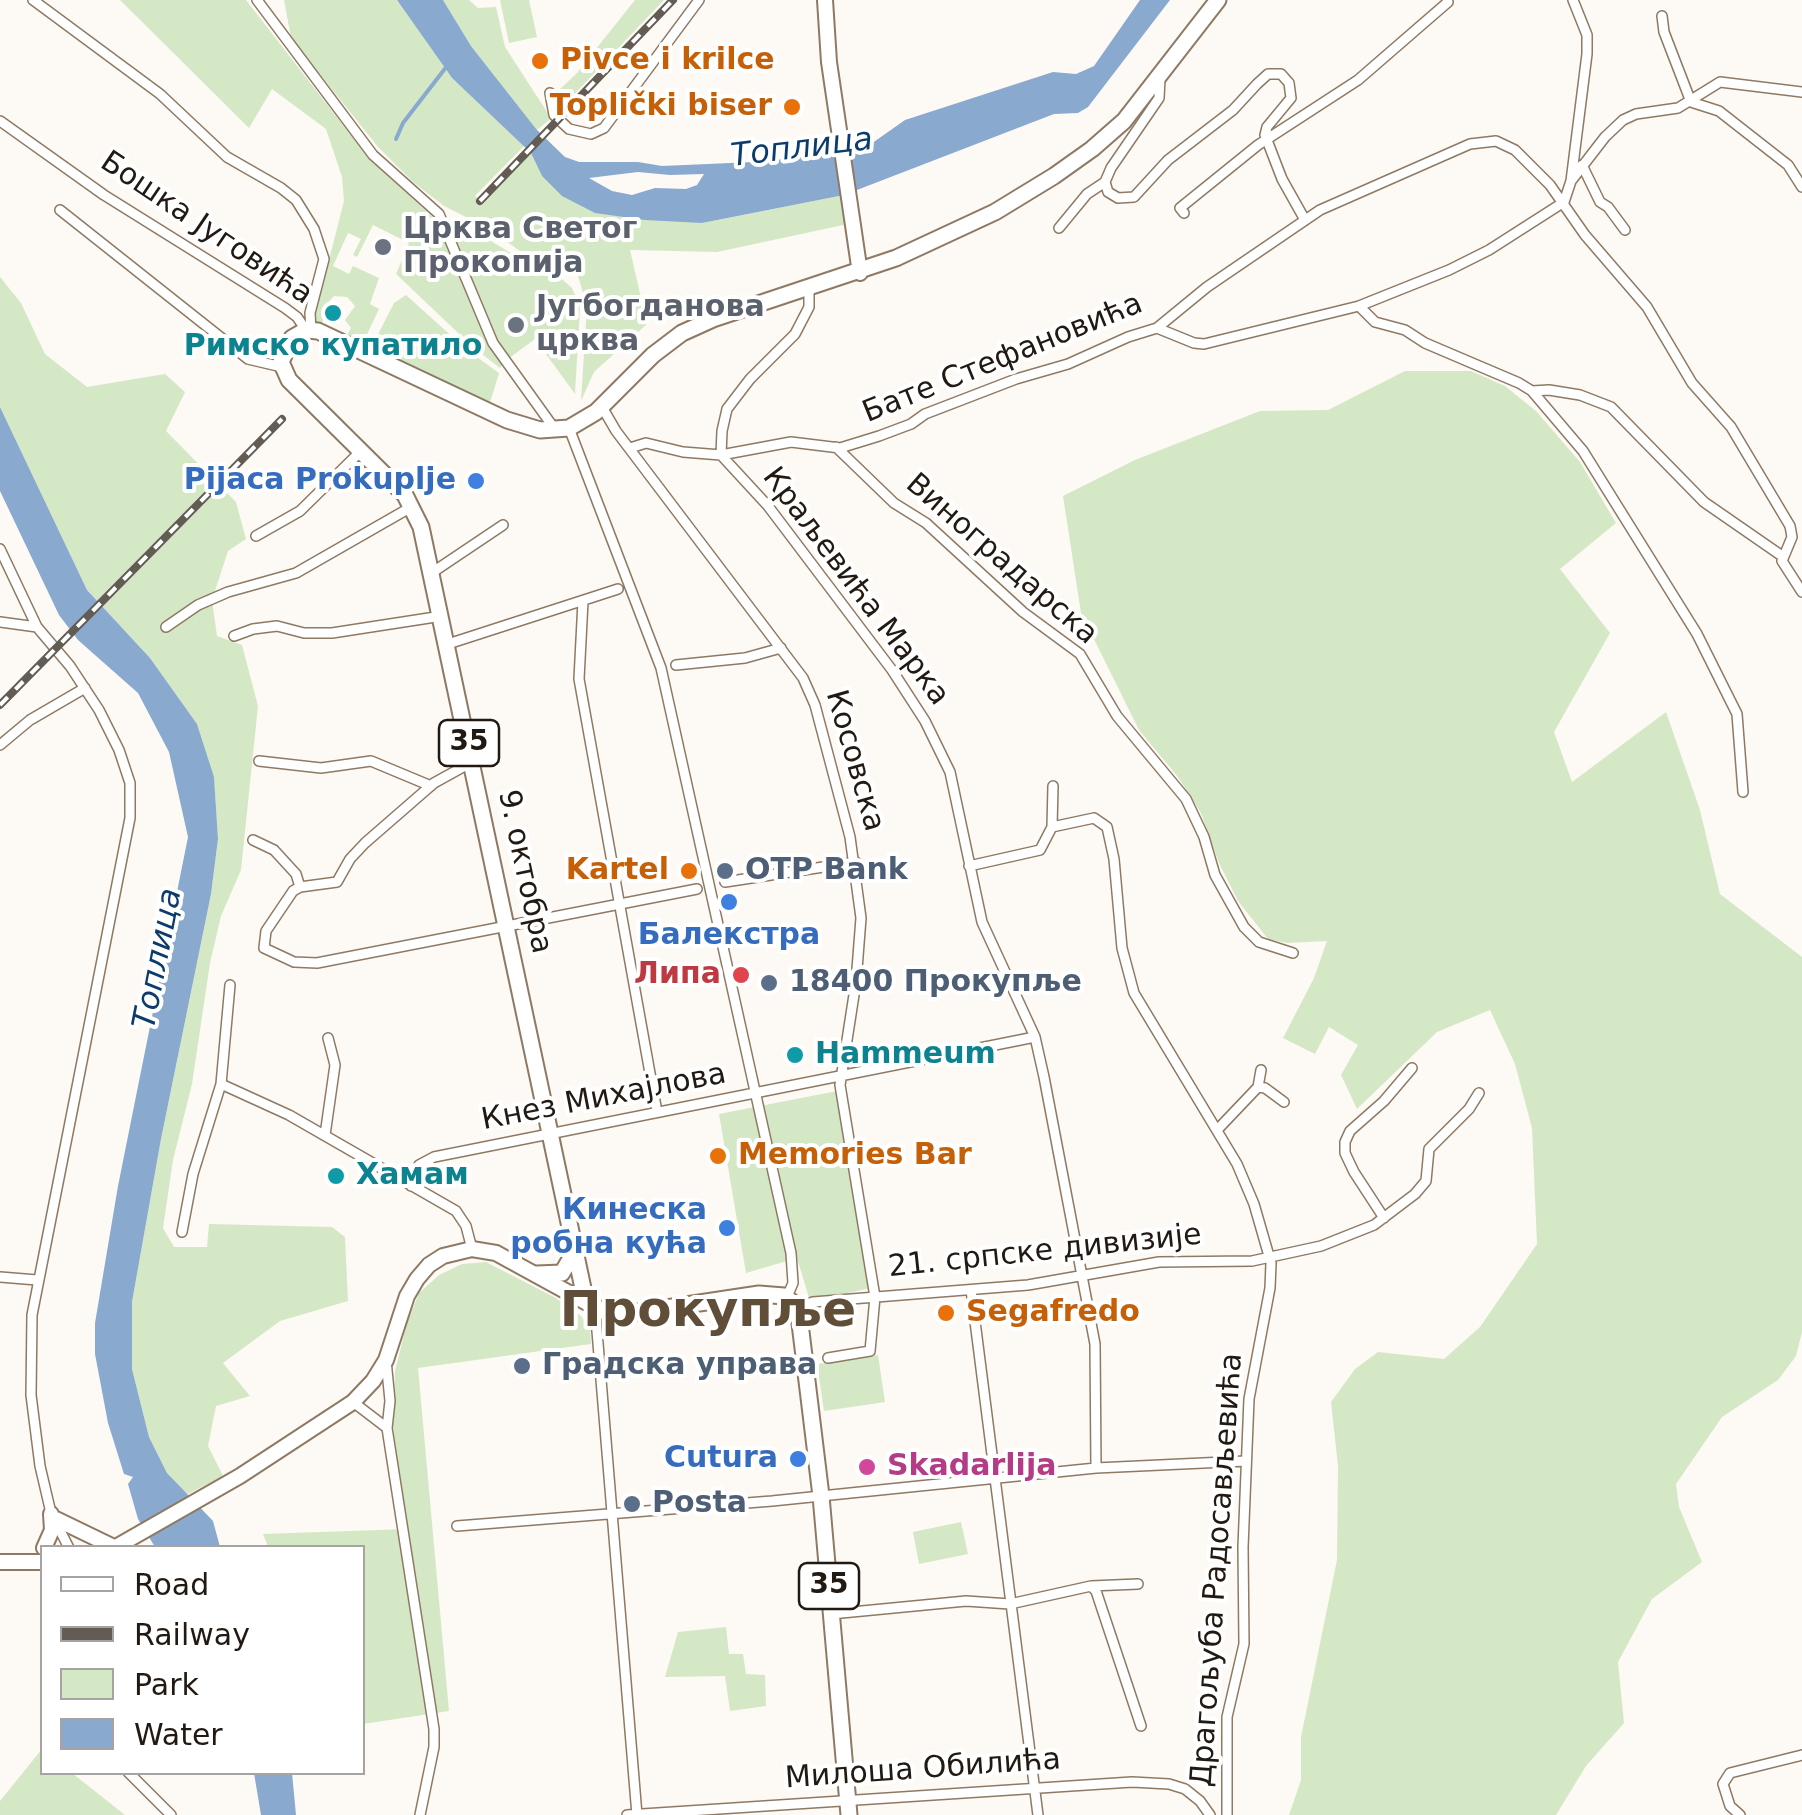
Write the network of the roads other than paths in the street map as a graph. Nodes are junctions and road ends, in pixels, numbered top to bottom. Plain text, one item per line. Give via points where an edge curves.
1 (34, 0) edge
2 (257, 0) edge
3 (699, 0) edge
4 (825, 0) edge
5 (1218, 0) edge
6 (1573, 0) edge
7 (1448, 2) edge
8 (1662, 16) dead end
9 (1160, 78) junction
10 (1802, 92) edge
11 (550, 93) dead end
12 (1691, 102) junction
13 (0, 121) edge
14 (1267, 139) junction
15 (1582, 165) junction
16 (1571, 181) junction
17 (1105, 182) junction
18 (1802, 187) edge
19 (1564, 202) junction
20 (60, 210) dead end
21 (1184, 213) dead end
22 (1305, 220) junction
23 (1058, 228) dead end
24 (1625, 230) dead end
25 (860, 272) junction
26 (809, 288) junction
27 (1359, 306) junction
28 (1157, 328) junction
29 (309, 330) junction
30 (282, 367) junction
31 (1532, 392) junction
32 (602, 407) junction
33 (562, 429) junction
34 (630, 448) junction
35 (836, 448) junction
36 (362, 452) junction
37 (721, 455) junction
38 (413, 506) junction
39 (503, 526) dead end
40 (256, 536) dead end
41 (1797, 537) edge
42 (0, 549) edge
43 (1782, 556) junction
44 (433, 572) junction
45 (1802, 572) edge
46 (1790, 576) junction
47 (618, 589) dead end
48 (1802, 592) edge
49 (582, 601) junction
50 (442, 616) junction
51 (0, 622) edge
52 (36, 627) junction
53 (166, 628) dead end
54 (234, 636) dead end
55 (448, 644) junction
56 (781, 648) junction
57 (676, 665) dead end
58 (85, 688) junction
59 (0, 745) edge
60 (258, 762) dead end
61 (472, 762) junction
62 (431, 786) junction
63 (1053, 786) dead end
64 (1743, 792) dead end
65 (1052, 827) junction
66 (253, 840) dead end
67 (856, 862) junction
68 (970, 866) junction
69 (725, 882) dead end
70 (300, 886) junction
71 (697, 889) dead end
72 (620, 904) junction
73 (506, 924) junction
74 (1293, 953) dead end
75 (230, 985) dead end
76 (1035, 1036) junction
77 (328, 1038) dead end
78 (1412, 1068) dead end
79 (1261, 1070) dead end
80 (840, 1076) junction
81 (221, 1084) junction
82 (1258, 1087) junction
83 (1479, 1093) dead end
84 (753, 1094) junction
85 (1284, 1102) dead end
86 (657, 1112) junction
87 (1218, 1129) junction
88 (551, 1131) junction
89 (325, 1136) junction
90 (411, 1186) junction
91 (1384, 1218) junction
92 (182, 1232) dead end
93 (472, 1249) junction
94 (575, 1251) junction
95 (1269, 1257) junction
96 (538, 1274) junction
97 (1085, 1276) junction
98 (0, 1277) edge
99 (37, 1280) junction
100 (971, 1290) junction
101 (876, 1297) junction
102 (792, 1302) junction
103 (594, 1307) junction
104 (828, 1358) dead end
105 (386, 1360) junction
106 (353, 1402) junction
107 (387, 1428) junction
108 (1246, 1461) junction
109 (1096, 1468) junction
110 (994, 1480) junction
111 (821, 1496) junction
112 (612, 1512) junction
113 (53, 1516) junction
114 (457, 1526) dead end
115 (45, 1545) edge
116 (68, 1545) edge
117 (115, 1545) edge
118 (119, 1545) edge
119 (40, 1551) edge
120 (0, 1562) edge
121 (23, 1562) junction
122 (40, 1562) edge
123 (1138, 1584) dead end
124 (1091, 1586) junction
125 (1010, 1604) junction
126 (831, 1614) junction
127 (1141, 1726) dead end
128 (1802, 1755) edge
129 (131, 1775) edge
130 (1035, 1788) junction
131 (848, 1807) edge
132 (637, 1814) edge
133 (171, 1815) edge
134 (420, 1815) edge
135 (627, 1815) edge
136 (1038, 1815) edge
137 (1210, 1815) edge
138 (1227, 1815) edge
139 (1740, 1815) edge

1 - 29 street via 160,94 227,156 296,200 324,259
2 - 33 street via 372,155 439,214 493,343
3 - 11 street via 604,128 591,134 569,130 554,114
4 - 25 main road
5 - 9 main road
6 - 16 street via 1587,54
7 - 14 street via 1358,80
8 - 12 street
9 - 17 street via 1159,98
9 - 25 main road via 1124,121 1054,176 960,229
10 - 12 street via 1720,82
12 - 15 street via 1623,120
12 - 18 street via 1719,111 1788,166
13 - 29 street, Бошка Југовића via 292,312
14 - 17 street via 1267,127 1292,93 1286,79 1274,74 1168,160 1134,197 1113,196
14 - 21 street via 1180,208
14 - 22 street
15 - 16 street
15 - 24 street via 1600,202
16 - 19 street
17 - 23 street
19 - 22 street, Бате Стефановића via 1516,150 1482,141
19 - 27 street via 1489,250
19 - 41 street, Бате Стефановића via 1647,307
20 - 30 street via 248,359
22 - 28 street, Бате Стефановића
25 - 26 main road
26 - 32 main road via 682,333
26 - 37 street, Краљевића Марка via 795,334 727,409
27 - 28 street via 1204,344
27 - 31 street via 1375,322
28 - 35 street, Бате Стефановића
29 - 30 main road via 288,343
29 - 33 main road, Бошка Југовића via 507,420
30 - 36 main road, 9. октобра / 35
31 - 43 street via 1580,395 1611,408 1704,502
31 - 64 street via 1582,451 1697,634 1737,714
32 - 33 main road
32 - 34 street, Косовска
33 - 84 street via 661,668
34 - 37 street, Бате Стефановића via 646,443
34 - 56 street, Косовска
35 - 37 street, Бате Стефановића via 791,442
35 - 74 street, Виноградарска via 1080,654 1118,716 1186,799 1244,927 1265,945
36 - 38 main road, 9. октобра / 35
36 - 40 street via 300,510
37 - 68 street, Краљевића Марка via 768,506 925,721 955,787
38 - 44 main road, 9. октобра / 35
38 - 53 street via 296,573 213,599
39 - 44 street
41 - 43 street
42 - 52 street
43 - 46 street
44 - 50 main road, 9. октобра / 35
45 - 46 street
46 - 48 street
47 - 49 street
49 - 55 street
49 - 72 street via 578,670
50 - 54 street via 332,633 277,626
50 - 55 main road, 9. октобра / 35
51 - 52 street
52 - 58 street
55 - 61 main road, 9. октобра / 35
56 - 57 street
56 - 67 street, Косовска via 815,705
58 - 59 street
58 - 99 street via 119,750 131,805
60 - 62 street via 321,768 370,760
61 - 62 street
61 - 73 main road, 9. октобра / 35
62 - 70 street via 356,852 338,882
63 - 65 street
65 - 68 street via 1036,852
65 - 87 street, Драгољуба Радосављевића via 1094,818 1107,827 1134,993
66 - 70 street via 274,850
67 - 69 street
67 - 80 street, Косовска via 859,948
68 - 76 street, Краљевића Марка via 986,934
70 - 73 street via 262,942 288,961 317,963
71 - 72 street
72 - 73 street
72 - 86 street
73 - 88 main road, 9. октобра / 35
75 - 81 street
76 - 80 street, Кнез Михајлова
76 - 97 street, Краљевића Марка
77 - 89 street via 335,1065
78 - 91 street via 1345,1142 1354,1172
79 - 82 street
80 - 84 street, Кнез Михајлова
80 - 101 street, Косовска
81 - 89 street
81 - 92 street
82 - 85 street
82 - 87 street
83 - 91 street, 21. српске дивизије via 1429,1149 1422,1187
84 - 86 street, Кнез Михајлова
84 - 102 street via 793,1271
86 - 88 street, Кнез Михајлова
87 - 95 street, Драгољуба Радосављевића via 1248,1190
88 - 90 street, Кнез Михајлова via 426,1159
88 - 94 main road, 9. октобра / 35
89 - 90 street
90 - 93 street via 462,1217
91 - 95 street, 21. српске дивизије via 1344,1238
93 - 96 main road via 496,1252
93 - 105 main road via 442,1256 417,1279
94 - 96 main road via 562,1273
94 - 103 main road, 9. октобра / 35
95 - 97 street, 21. српске дивизије via 1159,1262
95 - 108 street, Драгољуба Радосављевића
96 - 103 main road
97 - 100 street, 21. српске дивизије
97 - 109 street, Краљевића Марка via 1098,1365
98 - 99 street
99 - 113 street via 32,1395
100 - 101 street, 21. српске дивизије
100 - 110 street
101 - 102 street, 21. српске дивизије
101 - 104 street, Косовска via 870,1351
102 - 103 main road, 21. српске дивизије via 759,1294 618,1316
102 - 111 main road, 35
103 - 112 street
105 - 106 main road
105 - 107 street
106 - 107 street
106 - 118 main road
107 - 134 street via 434,1729
108 - 109 street
108 - 138 street, Драгољуба Радосављевића via 1244,1644 1228,1717
109 - 110 street
110 - 111 street
110 - 125 street
111 - 112 street
111 - 126 main road, 35
112 - 114 street
112 - 132 street
113 - 115 main road
113 - 116 street
113 - 117 main road
119 - 121 main road
120 - 121 main road
121 - 122 main road
123 - 124 street
124 - 125 street
124 - 127 street
125 - 126 street via 966,1600
125 - 130 street
126 - 131 main road, 35
128 - 139 street via 1730,1773 1723,1784
129 - 133 street
130 - 131 street, Милоша Обилића
130 - 136 street
130 - 137 street, Милоша Обилића via 1169,1784 1192,1794
131 - 132 street, Милоша Обилића
132 - 135 street, Милоша Обилића

